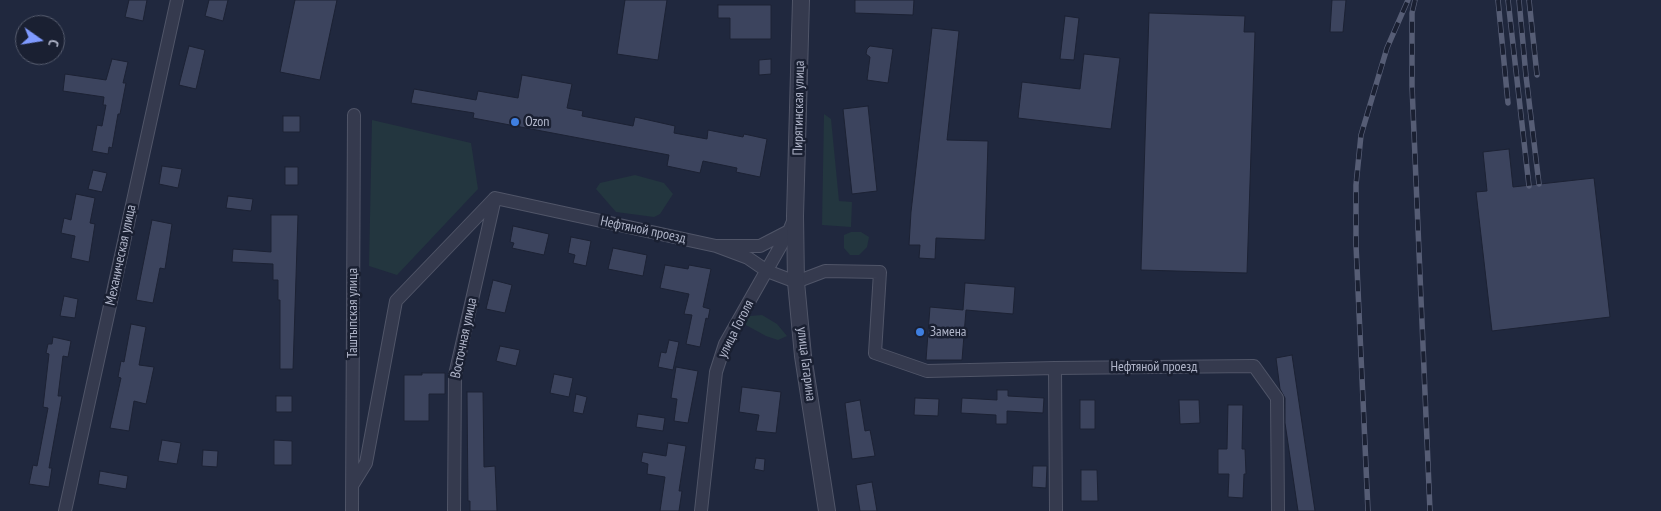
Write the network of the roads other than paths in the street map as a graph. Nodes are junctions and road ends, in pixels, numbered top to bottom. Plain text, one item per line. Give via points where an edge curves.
1 (177, 0) edge
2 (801, 0) edge
3 (354, 115) dead end
4 (495, 198) junction
5 (795, 216) junction
6 (789, 231) junction
7 (716, 246) junction
8 (767, 271) junction
9 (796, 282) junction
10 (1055, 368) junction
11 (352, 485) junction
12 (65, 511) edge
13 (352, 511) edge
14 (454, 511) edge
15 (701, 511) edge
16 (828, 511) edge
17 (1056, 511) edge
18 (1278, 511) edge

1 - 12 street, Механическая улица
2 - 5 street, Пирятинская улица
3 - 11 street, Таштыпская улица
4 - 7 street, Нефтяной проезд
4 - 11 street via 396,301 366,463
4 - 14 street, Восточная улица via 454,375
5 - 6 street, улица Гоголя
5 - 9 street, улица Гагарина
6 - 7 street, Нефтяной проезд via 760,246
6 - 8 street, улица Гоголя
7 - 8 street via 748,258
8 - 9 street
8 - 15 street, улица Гоголя via 725,344 716,372
9 - 10 street, Нефтяной проезд via 825,271 880,272 875,352 927,371
9 - 16 street, улица Гагарина via 803,356
10 - 17 street
10 - 18 street, Нефтяной проезд via 1254,366 1277,398
11 - 13 street, Таштыпская улица

